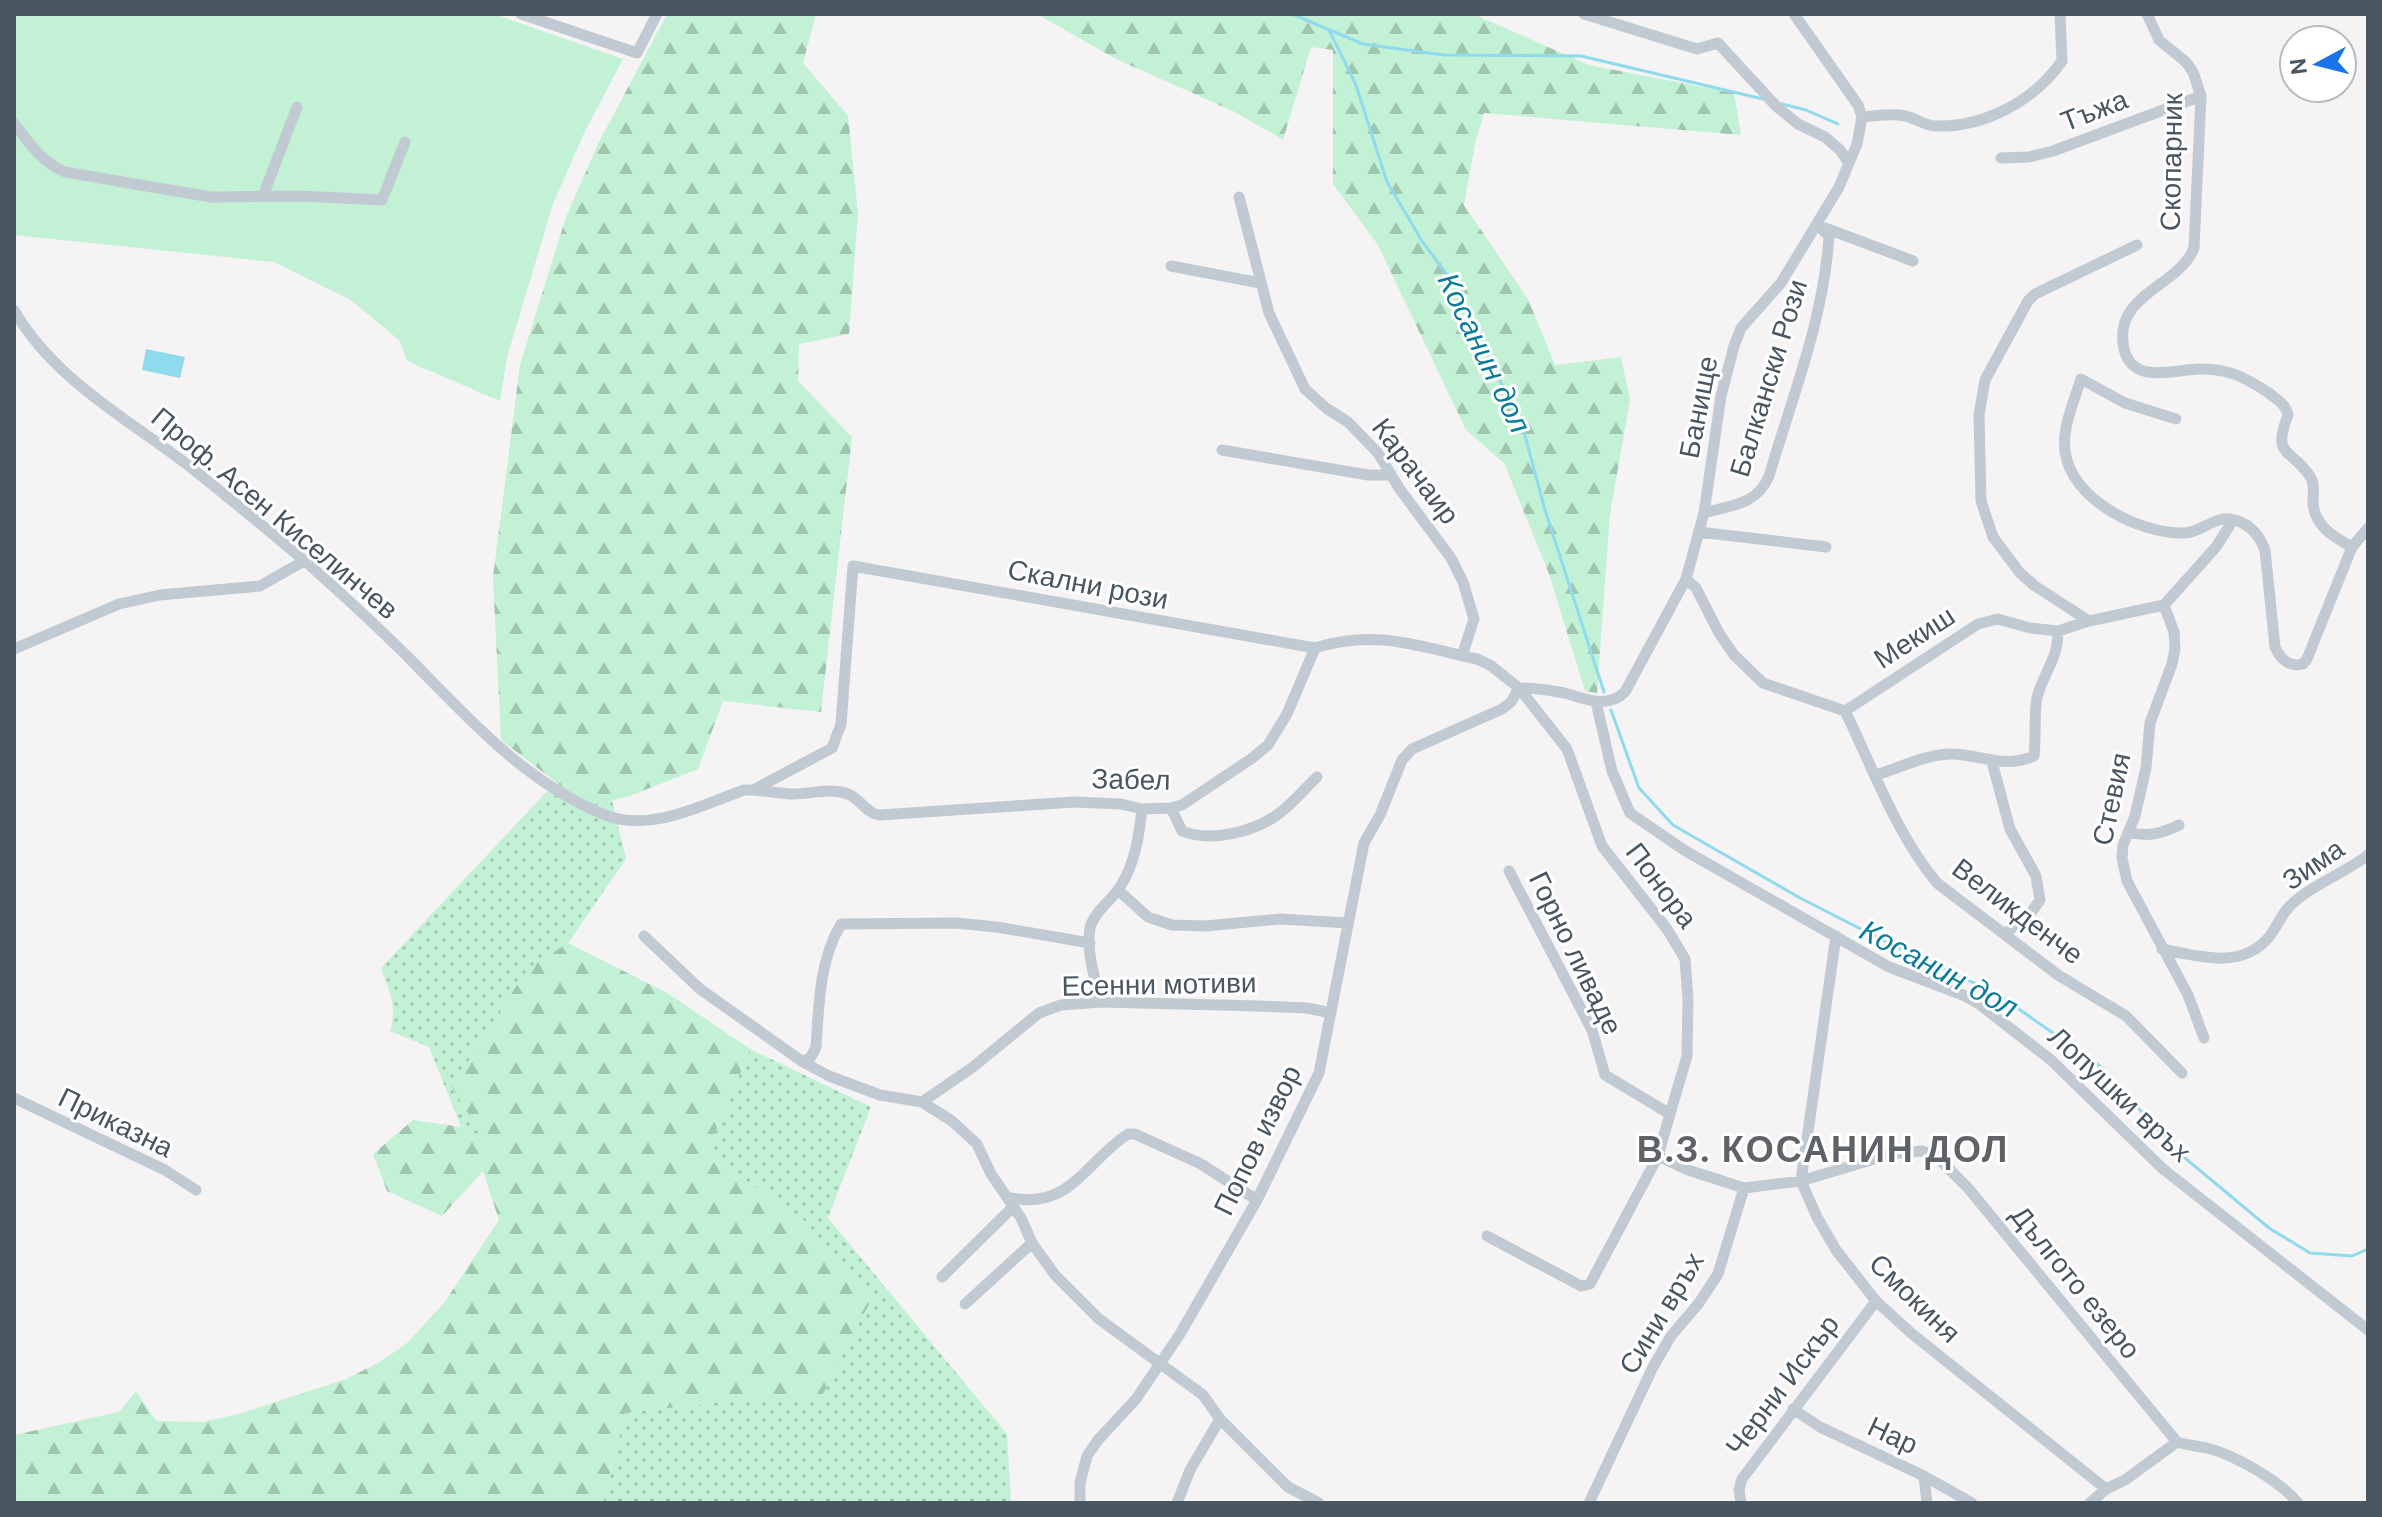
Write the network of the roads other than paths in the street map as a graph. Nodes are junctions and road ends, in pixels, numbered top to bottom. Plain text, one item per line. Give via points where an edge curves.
1 (521, 14) edge
2 (657, 14) edge
3 (1584, 14) edge
4 (1794, 14) edge
5 (2060, 14) edge
6 (2147, 14) edge
7 (2201, 96) junction
8 (297, 107) dead end
9 (1862, 117) junction
10 (14, 123) edge
11 (405, 142) dead end
12 (2001, 158) dead end
13 (1849, 163) junction
14 (263, 196) junction
15 (1239, 197) dead end
16 (1817, 225) junction
17 (2137, 245) dead end
18 (1913, 261) dead end
19 (1171, 266) dead end
20 (1260, 283) junction
21 (14, 310) edge
22 (2176, 419) dead end
23 (1222, 450) dead end
24 (1391, 475) junction
25 (1704, 513) junction
26 (2233, 520) junction
27 (2368, 528) edge
28 (1699, 532) junction
29 (1826, 547) dead end
30 (2352, 547) junction
31 (304, 561) junction
32 (1686, 579) junction
33 (2164, 605) junction
34 (2089, 621) junction
35 (2058, 631) junction
36 (1315, 648) junction
37 (14, 649) edge
38 (1462, 656) junction
39 (1519, 688) junction
40 (1596, 702) junction
41 (1845, 711) junction
42 (1992, 762) junction
43 (1876, 775) junction
44 (1317, 777) dead end
45 (755, 789) junction
46 (587, 806) joint
47 (1171, 808) junction
48 (1142, 809) junction
49 (2179, 825) dead end
50 (2128, 832) junction
51 (2368, 855) edge
52 (1509, 871) dead end
53 (1118, 890) junction
54 (1348, 923) junction
55 (2004, 934) junction
56 (644, 936) dead end
57 (1836, 936) junction
58 (1090, 943) junction
59 (2162, 949) junction
60 (1101, 1002) junction
61 (1331, 1013) junction
62 (2204, 1038) dead end
63 (803, 1062) junction
64 (2182, 1073) dead end
65 (14, 1098) edge
66 (922, 1102) junction
67 (1670, 1114) junction
68 (1658, 1156) junction
69 (1801, 1181) junction
70 (1744, 1188) junction
71 (196, 1190) dead end
72 (1257, 1200) junction
73 (1010, 1202) junction
74 (1487, 1236) dead end
75 (1032, 1243) junction
76 (942, 1277) dead end
77 (1876, 1301) junction
78 (965, 1304) dead end
79 (2368, 1330) edge
80 (1160, 1365) junction
81 (1793, 1409) junction
82 (1220, 1419) junction
83 (2177, 1442) junction
84 (1924, 1476) junction
85 (2106, 1489) junction
86 (1318, 1502) edge
87 (1080, 1503) edge
88 (1177, 1503) edge
89 (1332, 1503) edge
90 (1589, 1503) edge
91 (1741, 1503) edge
92 (1927, 1503) edge
93 (1972, 1503) edge
94 (2090, 1503) edge
95 (2298, 1503) edge

1 - 2 street via 637,53
3 - 13 street via 1697,49 1718,43 1776,106 1825,137
4 - 9 street
5 - 9 street via 2062,61 2034,91 2006,109 1973,123 1932,126 1905,116
6 - 7 street, Скопарник via 2159,40 2193,72
7 - 12 street, Тъжа via 2053,151
7 - 30 street, Скопарник via 2194,248 2131,310 2124,327 2125,353 2156,375 2200,369 2233,373 2284,405 2288,412 2282,447 2312,479 2315,516
8 - 14 street
9 - 13 street, Банище
10 - 14 street via 38,155 65,172 211,197
11 - 14 street via 382,200
13 - 16 street, Банище
15 - 20 street, Карачаир
16 - 18 street
16 - 25 street, Банище via 1781,283 1741,328 1720,400
16 - 25 street, Балкански Рози via 1829,236 1827,264 1769,476 1755,498
17 - 34 street via 2028,301 1985,380 1979,415 1981,501 1993,537 2020,573
19 - 20 street
20 - 24 street, Карачаир via 1305,389 1348,422
21 - 31 street, Проф. Асен Киселинчев via 71,378
22 - 26 street via 2125,403 2081,379 2065,453 2076,478 2098,504 2137,524 2155,531 2192,533 2220,519
23 - 24 street
24 - 38 street, Карачаир via 1463,582 1474,619
25 - 28 street, Банище
26 - 30 street via 2249,526 2261,540 2279,656 2298,666 2307,659
26 - 33 street via 2209,557
27 - 30 street
28 - 29 street
28 - 32 street, Банище
31 - 37 street via 250,588 119,604
31 - 46 street, Проф. Асен Киселинчев via 494,744
32 - 40 street, Банище via 1625,692 1612,701
32 - 41 street via 1734,655 1763,683
33 - 34 street, Мекиш
33 - 50 street, Стевия via 2175,649 2150,723 2146,768
34 - 35 street, Мекиш
35 - 41 street, Мекиш via 1998,619 1978,624
35 - 42 street via 2052,667 2036,701 2034,756
36 - 38 street via 1374,638
36 - 45 street, Скални рози via 853,566 841,724 832,748
36 - 47 street, Забел via 1268,745
38 - 39 street via 1490,665
39 - 40 street
39 - 54 street, Попов извор via 1502,709 1412,749 1402,760 1364,843
39 - 67 street, Понора via 1567,749 1602,846 1685,959 1687,1056
40 - 57 street, Лопушки връх via 1612,771 1630,813 1684,850
41 - 43 street, Великденче
42 - 43 street via 1945,754
42 - 55 street via 2010,829 2036,876 2040,900 2028,917
43 - 55 street, Великденче via 1923,866 1937,883
44 - 47 street via 1275,817 1228,834 1182,831
45 - 46 street, Забел via 655,819 631,821
45 - 48 street, Забел via 849,795 880,815 1074,802
47 - 48 street, Забел
48 - 53 street via 1138,842
49 - 50 street via 2161,834
50 - 59 street, Стевия via 2124,870
51 - 59 street, Зима via 2289,907 2267,940 2252,951 2206,958
52 - 67 street, Горно ливаде via 1592,1030 1605,1075
53 - 54 street via 1148,917 1172,925 1280,919
53 - 58 street via 1093,919
54 - 61 street, Попов извор
55 - 64 street, Великденче via 2126,1016
56 - 63 street via 700,989
57 - 69 street
57 - 79 street, Лопушки връх via 1889,967 1963,995 2005,1023 2051,1060 2163,1169
58 - 60 street
58 - 63 street via 956,923 841,924 822,975 816,1047
59 - 62 street, Стевия
60 - 61 street, Есенни мотиви
60 - 66 street, Есенни мотиви via 1061,1005 1039,1013
61 - 72 street, Попов извор via 1319,1073
63 - 66 street via 880,1095
65 - 71 street, Приказна
66 - 73 street via 977,1144
67 - 68 street, Понора
68 - 70 street, Дългото езеро
68 - 74 street, Понора via 1587,1286
69 - 70 street, Дългото езеро
69 - 77 street, Смокиня via 1836,1250
69 - 83 street, Дългото езеро via 1891,1154 1935,1155
70 - 90 street, Сини връх via 1718,1274 1653,1367
72 - 73 street via 1201,1164 1128,1134 1060,1193
72 - 80 street, Попов извор
73 - 75 street
73 - 76 street
75 - 78 street
75 - 80 street via 1099,1319
77 - 81 street, Черни Искър
77 - 85 street, Смокиня
80 - 82 street via 1203,1395
80 - 87 street, Попов извор via 1087,1456
81 - 84 street, Нар
81 - 91 street, Черни Искър via 1742,1479
82 - 86 street via 1288,1487
82 - 88 street
83 - 85 street
83 - 95 street via 2237,1459
84 - 92 street
84 - 93 street, Нар
85 - 94 street
86 - 89 street

